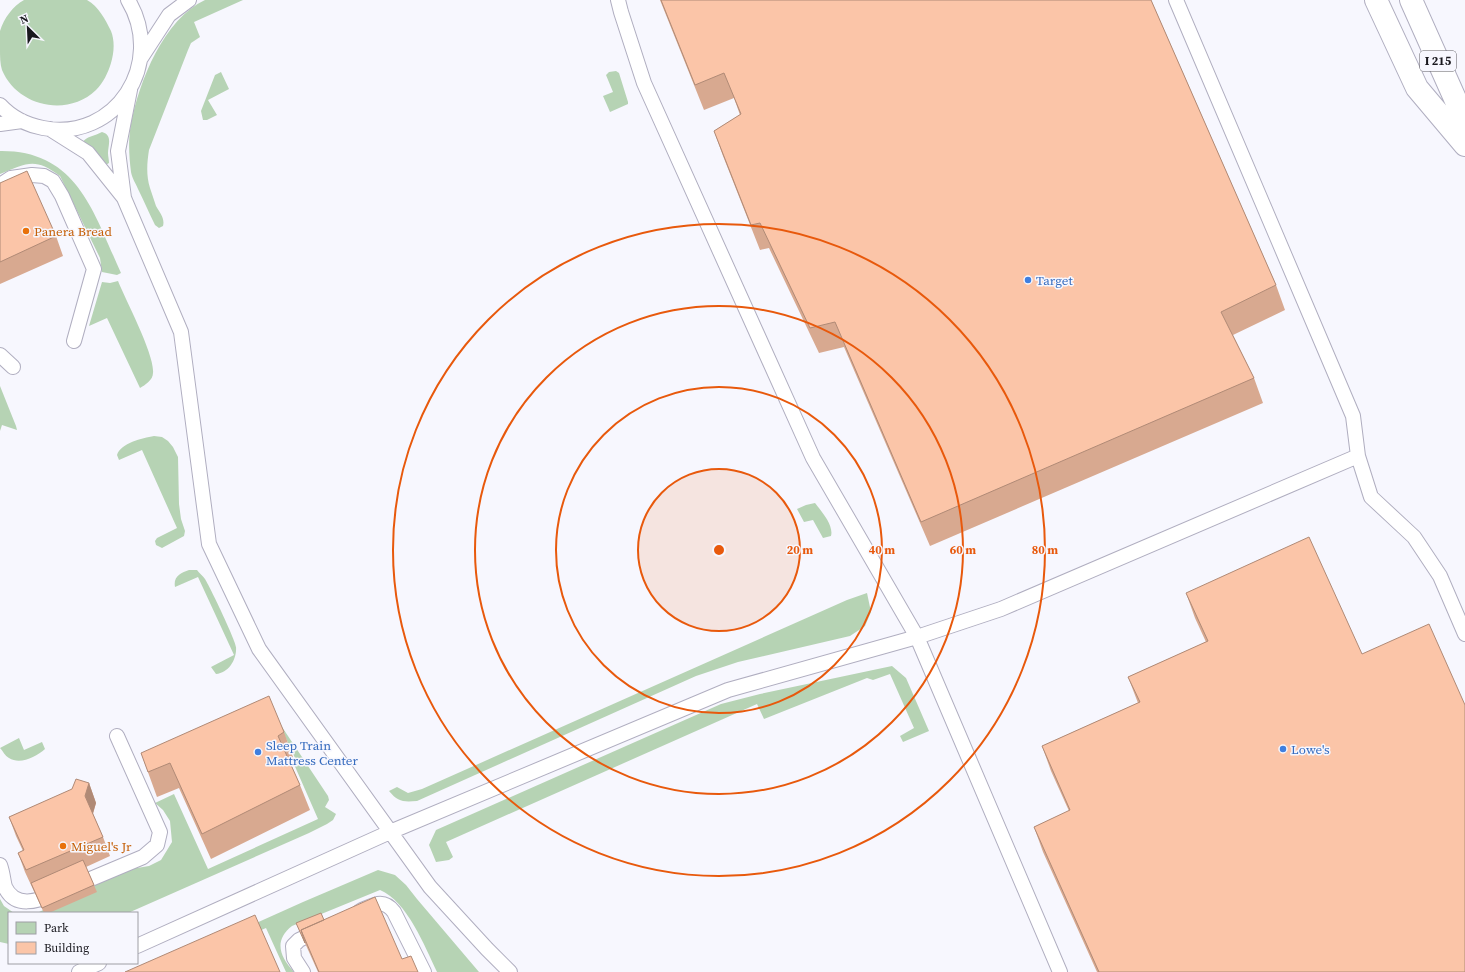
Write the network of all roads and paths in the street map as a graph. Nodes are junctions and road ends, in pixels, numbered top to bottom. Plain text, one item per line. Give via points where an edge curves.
1 (128, 0) edge
2 (189, 0) edge
3 (618, 0) edge
4 (1176, 0) edge
5 (1376, 0) edge
6 (1411, 0) edge
7 (141, 58) junction
8 (131, 86) junction
9 (0, 106) edge
10 (22, 121) junction
11 (1465, 122) edge
12 (0, 124) edge
13 (49, 129) junction
14 (1465, 145) edge
15 (0, 185) edge
16 (124, 198) junction
17 (74, 341) dead end
18 (0, 355) edge
19 (13, 367) dead end
20 (1358, 456) junction
21 (1465, 634) edge
22 (917, 637) junction
23 (117, 736) dead end
24 (390, 832) junction
25 (0, 865) edge
26 (347, 918) edge
27 (333, 924) edge
28 (138, 946) edge
29 (97, 964) edge
30 (79, 972) edge
31 (303, 972) edge
32 (424, 972) edge
33 (510, 972) edge
34 (1060, 972) edge

1 - 7 lane via 134,10 141,34
2 - 7 lane via 169,15
3 - 22 lane via 644,83 813,458
4 - 20 lane via 1353,416
5 - 14 highway via 1416,88
6 - 11 highway, I 215
7 - 8 lane via 138,73
8 - 13 lane via 117,105 97,120 74,128
8 - 16 lane via 118,151
9 - 10 lane
10 - 12 lane
10 - 13 lane
13 - 16 lane via 88,153
15 - 17 lane via 11,178 44,176 53,181 62,196 94,269
16 - 24 lane via 181,332 210,544 259,649
18 - 19 lane
20 - 21 lane via 1371,497 1414,537 1440,576
20 - 22 lane via 1001,609
22 - 24 lane via 728,690
22 - 34 lane
23 - 25 lane via 160,832 157,845 143,857 31,902 20,901 11,896 6,888
24 - 28 lane
24 - 33 lane via 430,887
26 - 32 lane via 374,905 382,903 389,906
27 - 31 lane via 299,940 294,946 294,958
29 - 30 lane

